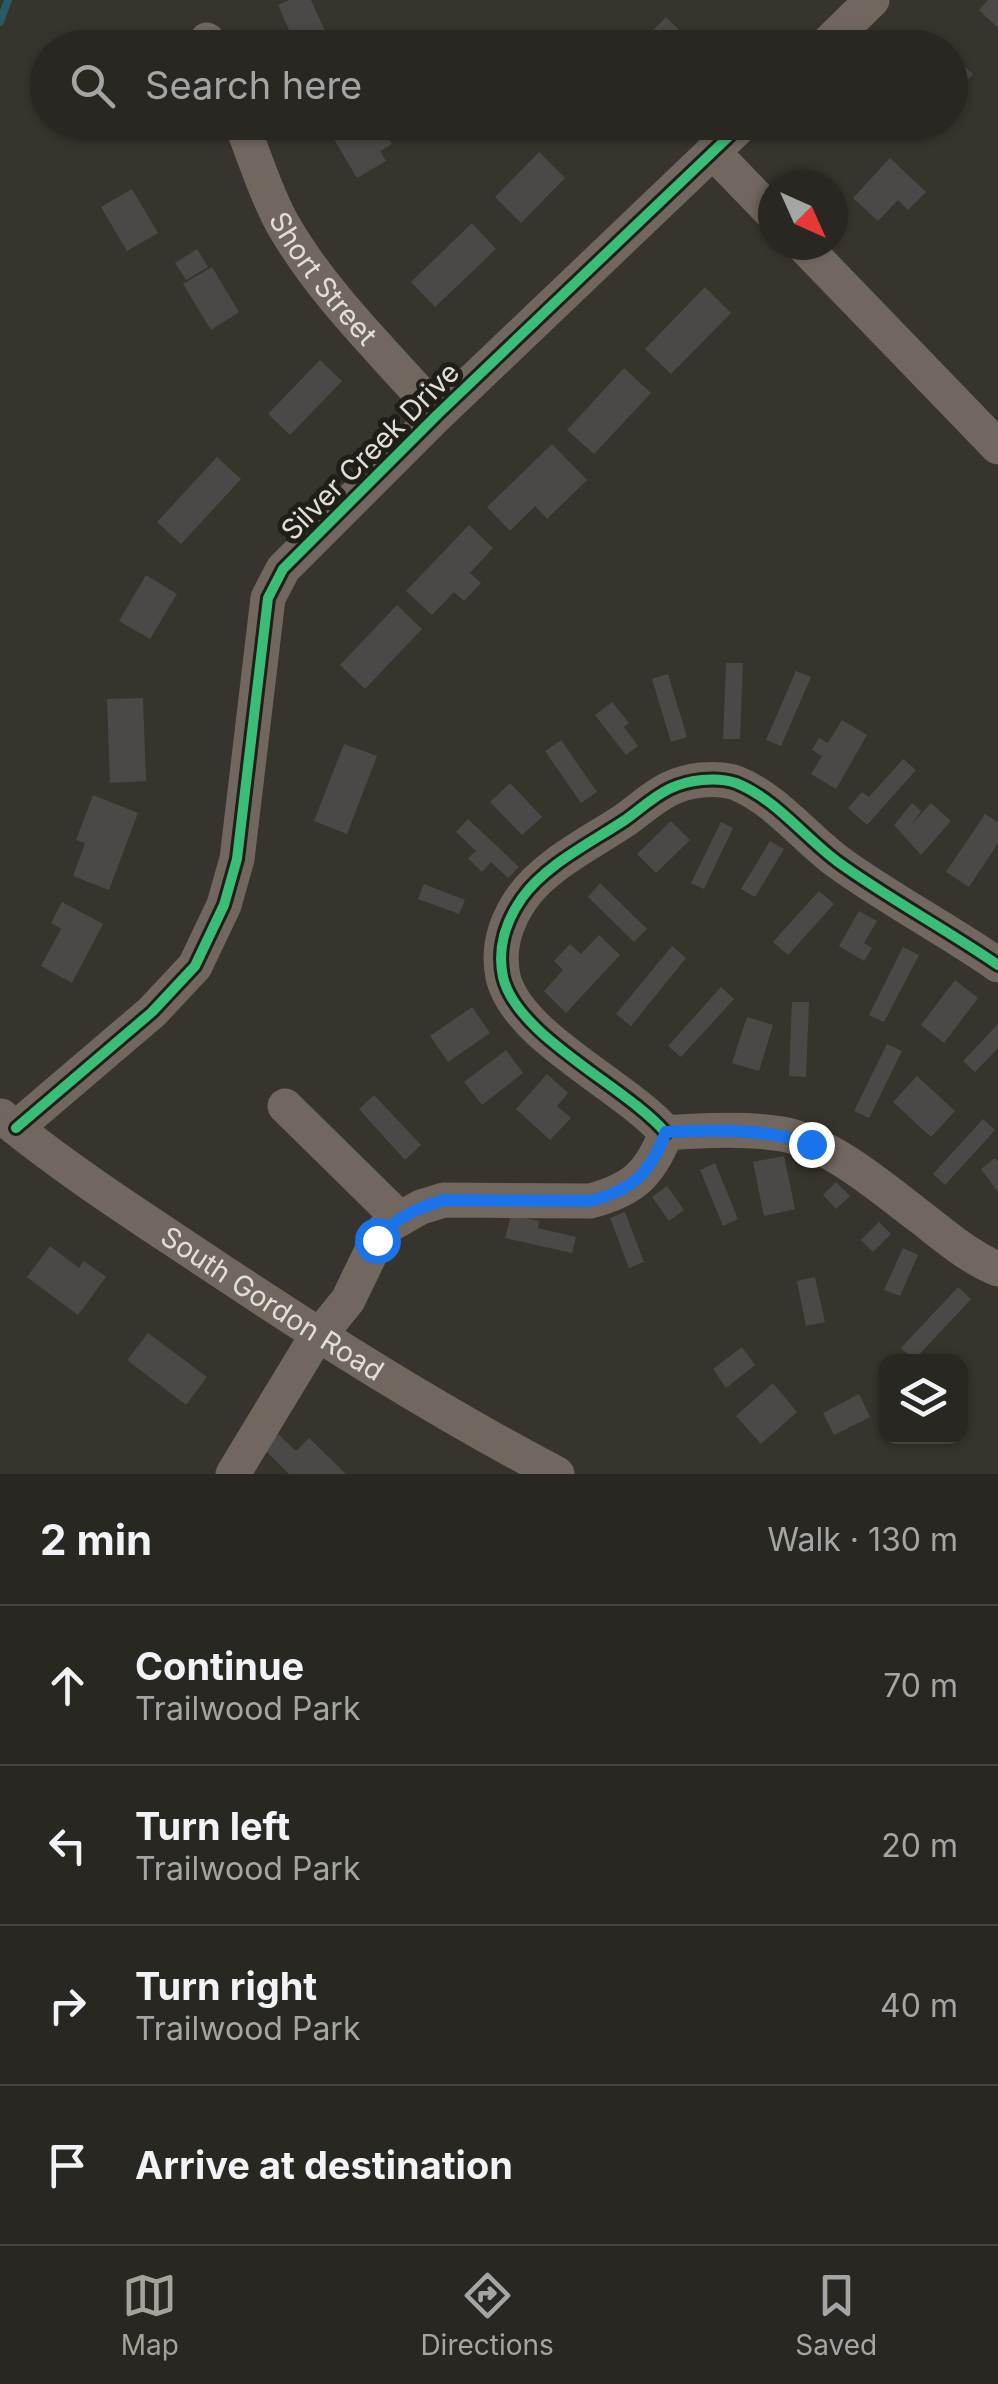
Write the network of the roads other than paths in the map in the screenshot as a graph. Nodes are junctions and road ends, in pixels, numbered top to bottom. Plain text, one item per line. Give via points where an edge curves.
1 (872, 0) edge
2 (841, 30) edge
3 (248, 140) edge
4 (726, 140) edge
5 (714, 152) junction
6 (758, 198) edge
7 (817, 260) edge
8 (438, 414) junction
9 (998, 447) edge
10 (998, 965) edge
11 (285, 1106) dead end
12 (8, 1122) edge
13 (666, 1132) junction
14 (400, 1218) junction
15 (998, 1268) edge
16 (320, 1337) junction
17 (233, 1474) edge
18 (557, 1474) edge

1 - 2 street
3 - 8 street, Short Street via 280,219 308,265
4 - 5 street, Silver Creek Drive
5 - 6 street
5 - 8 street, Silver Creek Drive
7 - 9 street
8 - 12 street, Silver Creek Drive via 273,584 237,859 195,966 152,1012
10 - 13 street via 836,860 766,800 734,782 704,779 669,789 525,894 506,925 502,952 504,978 518,1007
11 - 14 street
12 - 16 street, South Gordon Road
13 - 14 street via 641,1179 613,1195 590,1201 462,1198
13 - 15 street via 784,1134 811,1144 878,1184 955,1246
14 - 16 street via 377,1240 348,1300
16 - 17 street
16 - 18 street, South Gordon Road

